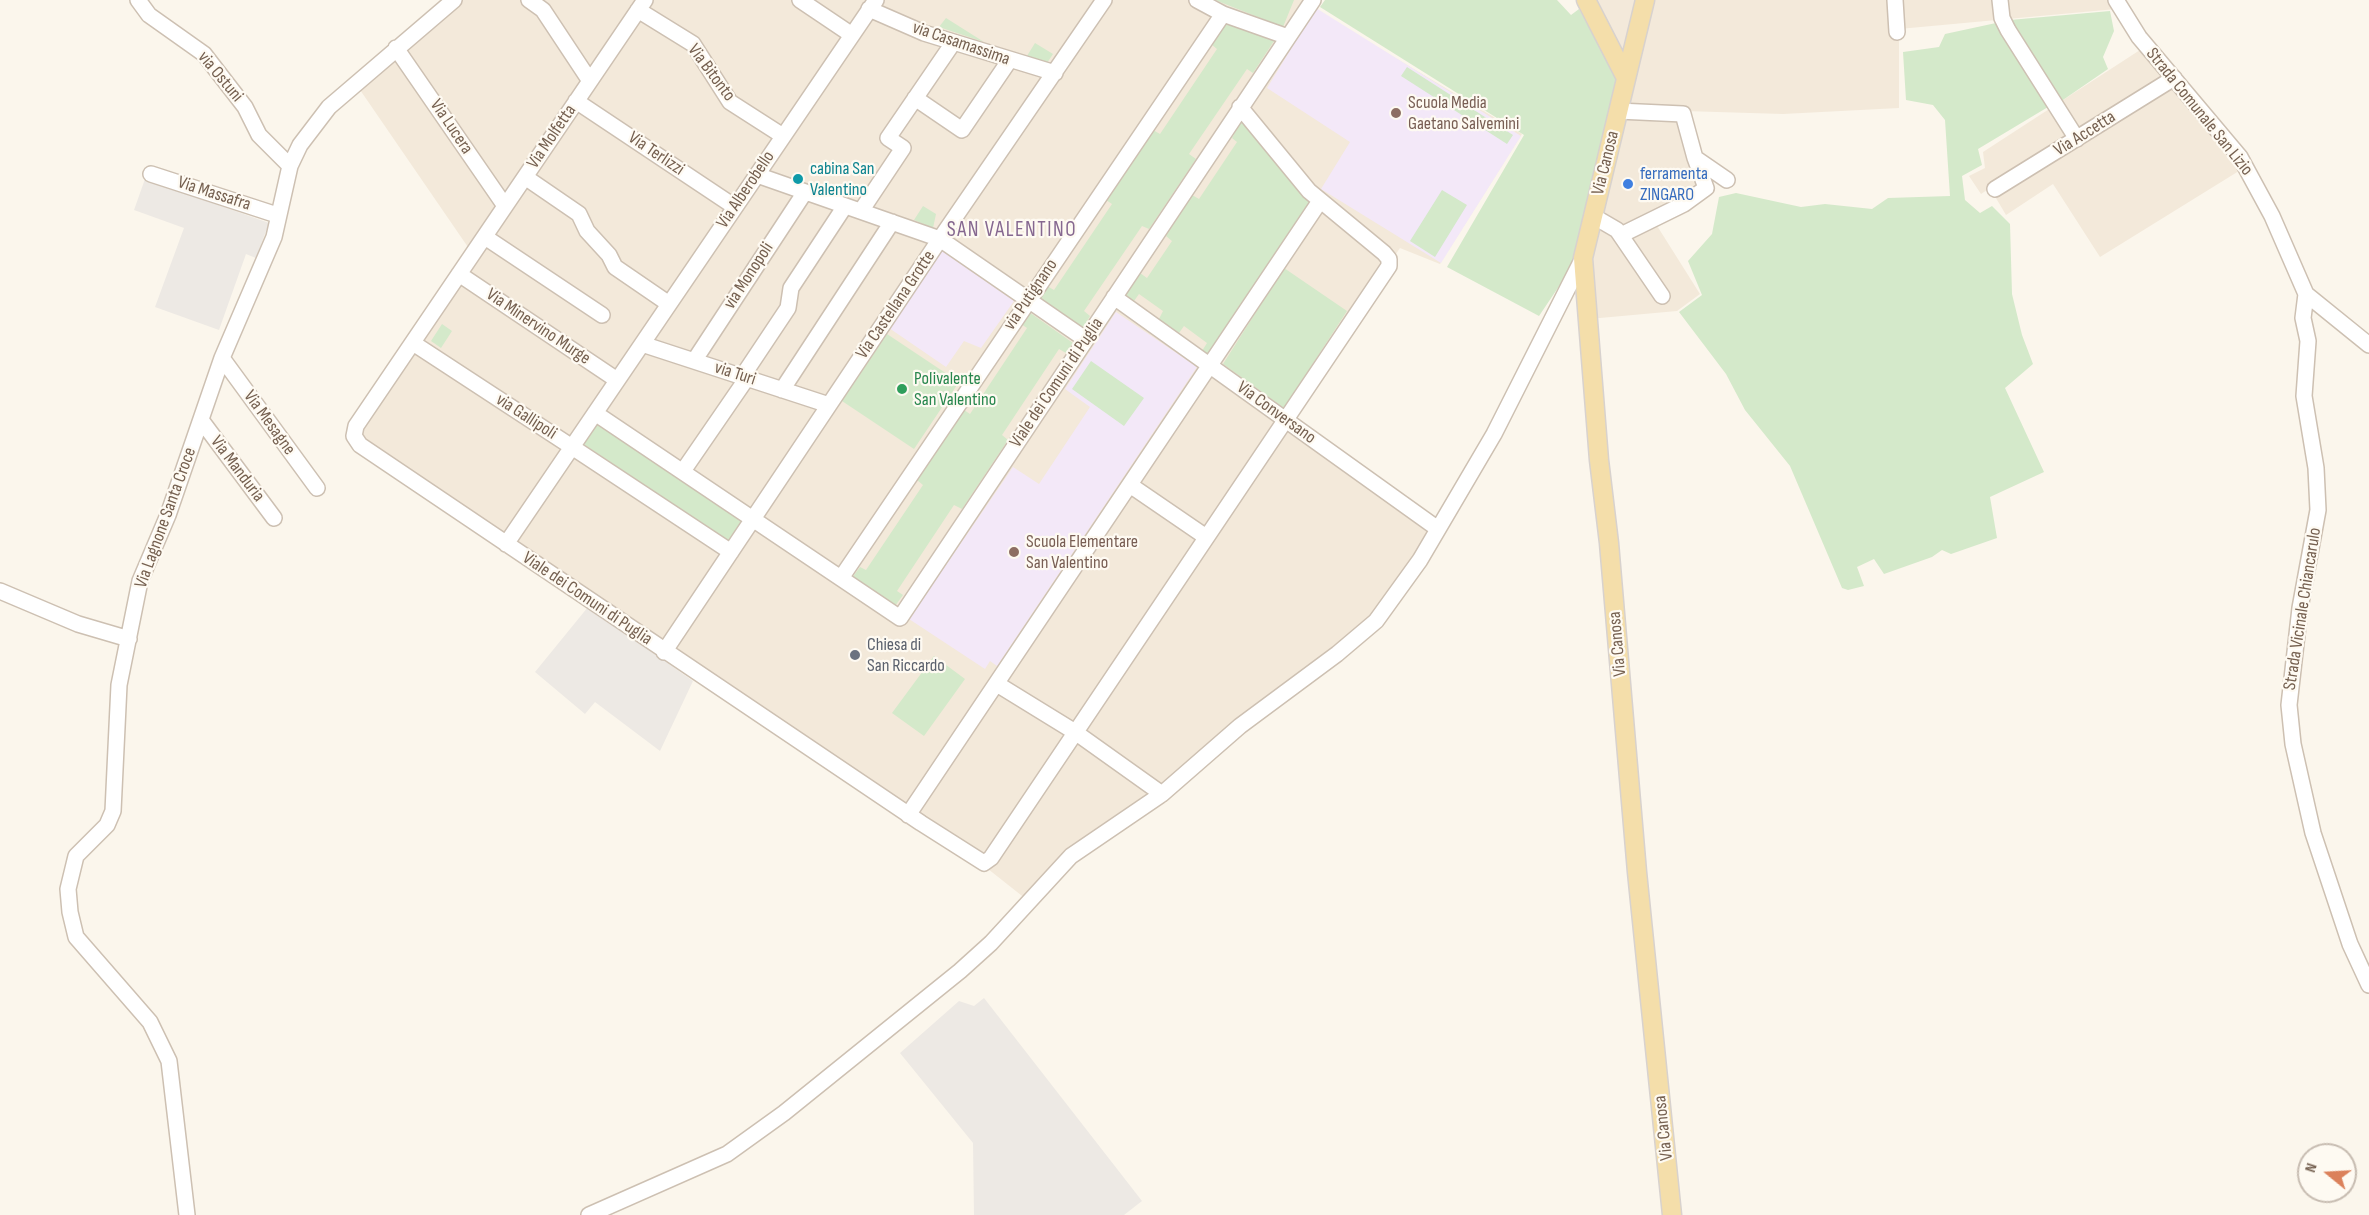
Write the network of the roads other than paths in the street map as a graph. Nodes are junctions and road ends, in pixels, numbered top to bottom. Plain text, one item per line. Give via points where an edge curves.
1 (138, 0) edge
2 (454, 0) edge
3 (529, 0) edge
4 (800, 0) edge
5 (1104, 0) edge
6 (1197, 0) edge
7 (1303, 0) edge
8 (1313, 0) edge
9 (1586, 0) edge
10 (1645, 0) edge
11 (1895, 0) edge
12 (2000, 0) edge
13 (2115, 0) edge
14 (642, 5) edge
15 (873, 5) edge
16 (1223, 14) junction
17 (1897, 32) dead end
18 (852, 35) junction
19 (1288, 37) junction
20 (953, 43) junction
21 (396, 48) junction
22 (1009, 61) junction
23 (1055, 73) junction
24 (1626, 78) junction
25 (2174, 78) junction
26 (590, 81) junction
27 (915, 98) junction
28 (576, 101) junction
29 (1240, 107) junction
30 (1618, 111) junction
31 (783, 136) junction
32 (2077, 139) junction
33 (1695, 158) junction
34 (290, 166) junction
35 (151, 174) dead end
36 (757, 175) junction
37 (525, 177) junction
38 (1727, 180) dead end
39 (1995, 189) dead end
40 (805, 192) junction
41 (1320, 201) junction
42 (505, 206) junction
43 (845, 206) junction
44 (735, 207) junction
45 (861, 211) junction
46 (277, 214) junction
47 (1593, 216) junction
48 (892, 222) junction
49 (1621, 235) junction
50 (485, 237) junction
51 (940, 239) junction
52 (1583, 258) junction
53 (459, 274) junction
54 (2306, 294) junction
55 (1662, 296) dead end
56 (1114, 297) junction
57 (1028, 300) junction
58 (669, 304) junction
59 (602, 315) dead end
60 (1085, 339) junction
61 (412, 343) junction
62 (642, 344) junction
63 (2369, 345) edge
64 (222, 358) junction
65 (693, 361) junction
66 (1210, 366) junction
67 (744, 377) junction
68 (617, 380) junction
69 (782, 390) junction
70 (829, 405) junction
71 (595, 413) junction
72 (201, 420) junction
73 (1285, 420) junction
74 (572, 447) junction
75 (683, 471) junction
76 (1130, 485) junction
77 (316, 488) dead end
78 (274, 518) dead end
79 (754, 518) junction
80 (1438, 529) junction
81 (1206, 537) junction
82 (506, 544) junction
83 (731, 552) junction
84 (841, 578) junction
85 (0, 591) edge
86 (129, 639) junction
87 (664, 652) junction
88 (997, 684) junction
89 (1075, 732) junction
90 (1162, 794) junction
91 (908, 815) junction
92 (2369, 985) edge
93 (187, 1215) edge
94 (589, 1215) edge
95 (1672, 1215) edge

1 - 34 street, via Ostuni via 149,15 204,54 245,107 259,135
2 - 21 street, Via Lagnone Santa Croce
3 - 26 street via 543,10
4 - 18 street
5 - 23 street, Via Castellana Grotte
6 - 16 street
7 - 19 street
8 - 19 street, Viale dei Comuni di Puglia
9 - 24 main road
10 - 24 main road, Via Canosa
11 - 17 street
12 - 32 street via 2008,30
13 - 25 street, Strada Comunale San Lizio via 2139,37
14 - 26 street, Via Molfetta
14 - 31 street, Via Bitonto via 693,44 730,102
15 - 18 street, Via Alberobello
15 - 20 street, via Casamassima
16 - 19 street
16 - 57 street, via Putignano
18 - 31 street, Via Alberobello
19 - 29 street, Viale dei Comuni di Puglia
20 - 22 street, via Casamassima
20 - 27 street
21 - 34 street, Via Lagnone Santa Croce via 329,107
21 - 42 street, Via Lucera
22 - 23 street, via Casamassima
22 - 27 street via 962,130
23 - 51 street, Via Castellana Grotte
24 - 30 main road, Via Canosa
25 - 32 street, Via Accetta
25 - 54 street, Strada Comunale San Lizio via 2240,157 2272,216
26 - 28 street, Via Molfetta
27 - 45 street via 888,138 903,148
28 - 37 street, Via Molfetta
28 - 44 street, Via Terlizzi
29 - 41 street
29 - 56 street, Viale dei Comuni di Puglia
30 - 33 street via 1683,114
30 - 47 main road, Via Canosa
31 - 36 street, Via Alberobello
32 - 39 street, Via Accetta
33 - 38 street
33 - 49 street via 1706,188 1684,204
34 - 46 street, Via Lagnone Santa Croce
35 - 46 street, Via Massafra
36 - 40 street
36 - 44 street, Via Alberobello
37 - 42 street, Via Molfetta
37 - 58 street via 579,214 615,267
40 - 43 street
40 - 65 street, via Monopoli
41 - 66 street
41 - 73 street via 1384,253 1389,266
42 - 50 street, Via Molfetta
43 - 45 street
43 - 67 street via 791,288 788,308
44 - 58 street, Via Alberobello
45 - 48 street
46 - 64 street, Via Lagnone Santa Croce via 274,237
47 - 49 street
47 - 52 main road, Via Canosa
48 - 51 street
48 - 69 street
49 - 55 street
50 - 53 street, Via Molfetta
50 - 59 street
51 - 57 street
51 - 70 street, Via Castellana Grotte
52 - 80 street via 1494,434
52 - 95 main road, Via Canosa via 1637,872
53 - 61 street
53 - 68 street, Via Minervino Murge
54 - 63 street
54 - 92 street, Strada Vicinale Chiancarulo via 2304,396 2316,468 2318,510 2291,672 2290,713 2313,833 2341,921
56 - 60 street, Viale dei Comuni di Puglia
56 - 66 street, Via Conversano
57 - 60 street
57 - 84 street, via Putignano
58 - 62 street, Via Alberobello
60 - 84 street, Viale dei Comuni di Puglia via 900,618
61 - 74 street, via Gallipoli
61 - 82 street via 356,426 354,436 360,445
62 - 65 street, via Turi
62 - 68 street, Via Alberobello
64 - 72 street, Via Lagnone Santa Croce
64 - 77 street, Via Mesagne
65 - 67 street, via Turi
66 - 73 street, Via Conversano
66 - 76 street
67 - 69 street, via Turi
67 - 75 street
68 - 71 street, via Gallipoli
69 - 70 street, via Turi
70 - 79 street, Via Castellana Grotte
71 - 74 street, via Gallipoli
71 - 75 street, Viale dei Comuni di Puglia
72 - 78 street, Via Manduria
72 - 86 street, Via Lagnone Santa Croce via 168,515 140,580
73 - 80 street, Via Conversano
73 - 81 street
74 - 82 street, Viale dei Comuni di Puglia
74 - 83 street
75 - 79 street, Viale dei Comuni di Puglia
76 - 81 street
76 - 88 street
79 - 83 street, Via Castellana Grotte
79 - 84 street, Viale dei Comuni di Puglia
80 - 90 street via 1376,621 1240,726
81 - 89 street
82 - 87 street, Viale dei Comuni di Puglia
83 - 87 street, Viale dei Comuni di Puglia
85 - 86 street via 78,624
86 - 93 street, Via Lagnone Santa Croce via 116,714 113,811 108,825 76,856 69,900 76,937 150,1022 169,1061
87 - 91 street, Viale dei Comuni di Puglia
88 - 89 street
88 - 91 street
89 - 90 street
89 - 91 street, Viale dei Comuni di Puglia via 984,863
90 - 94 street via 1071,856 960,971 784,1113 728,1154

